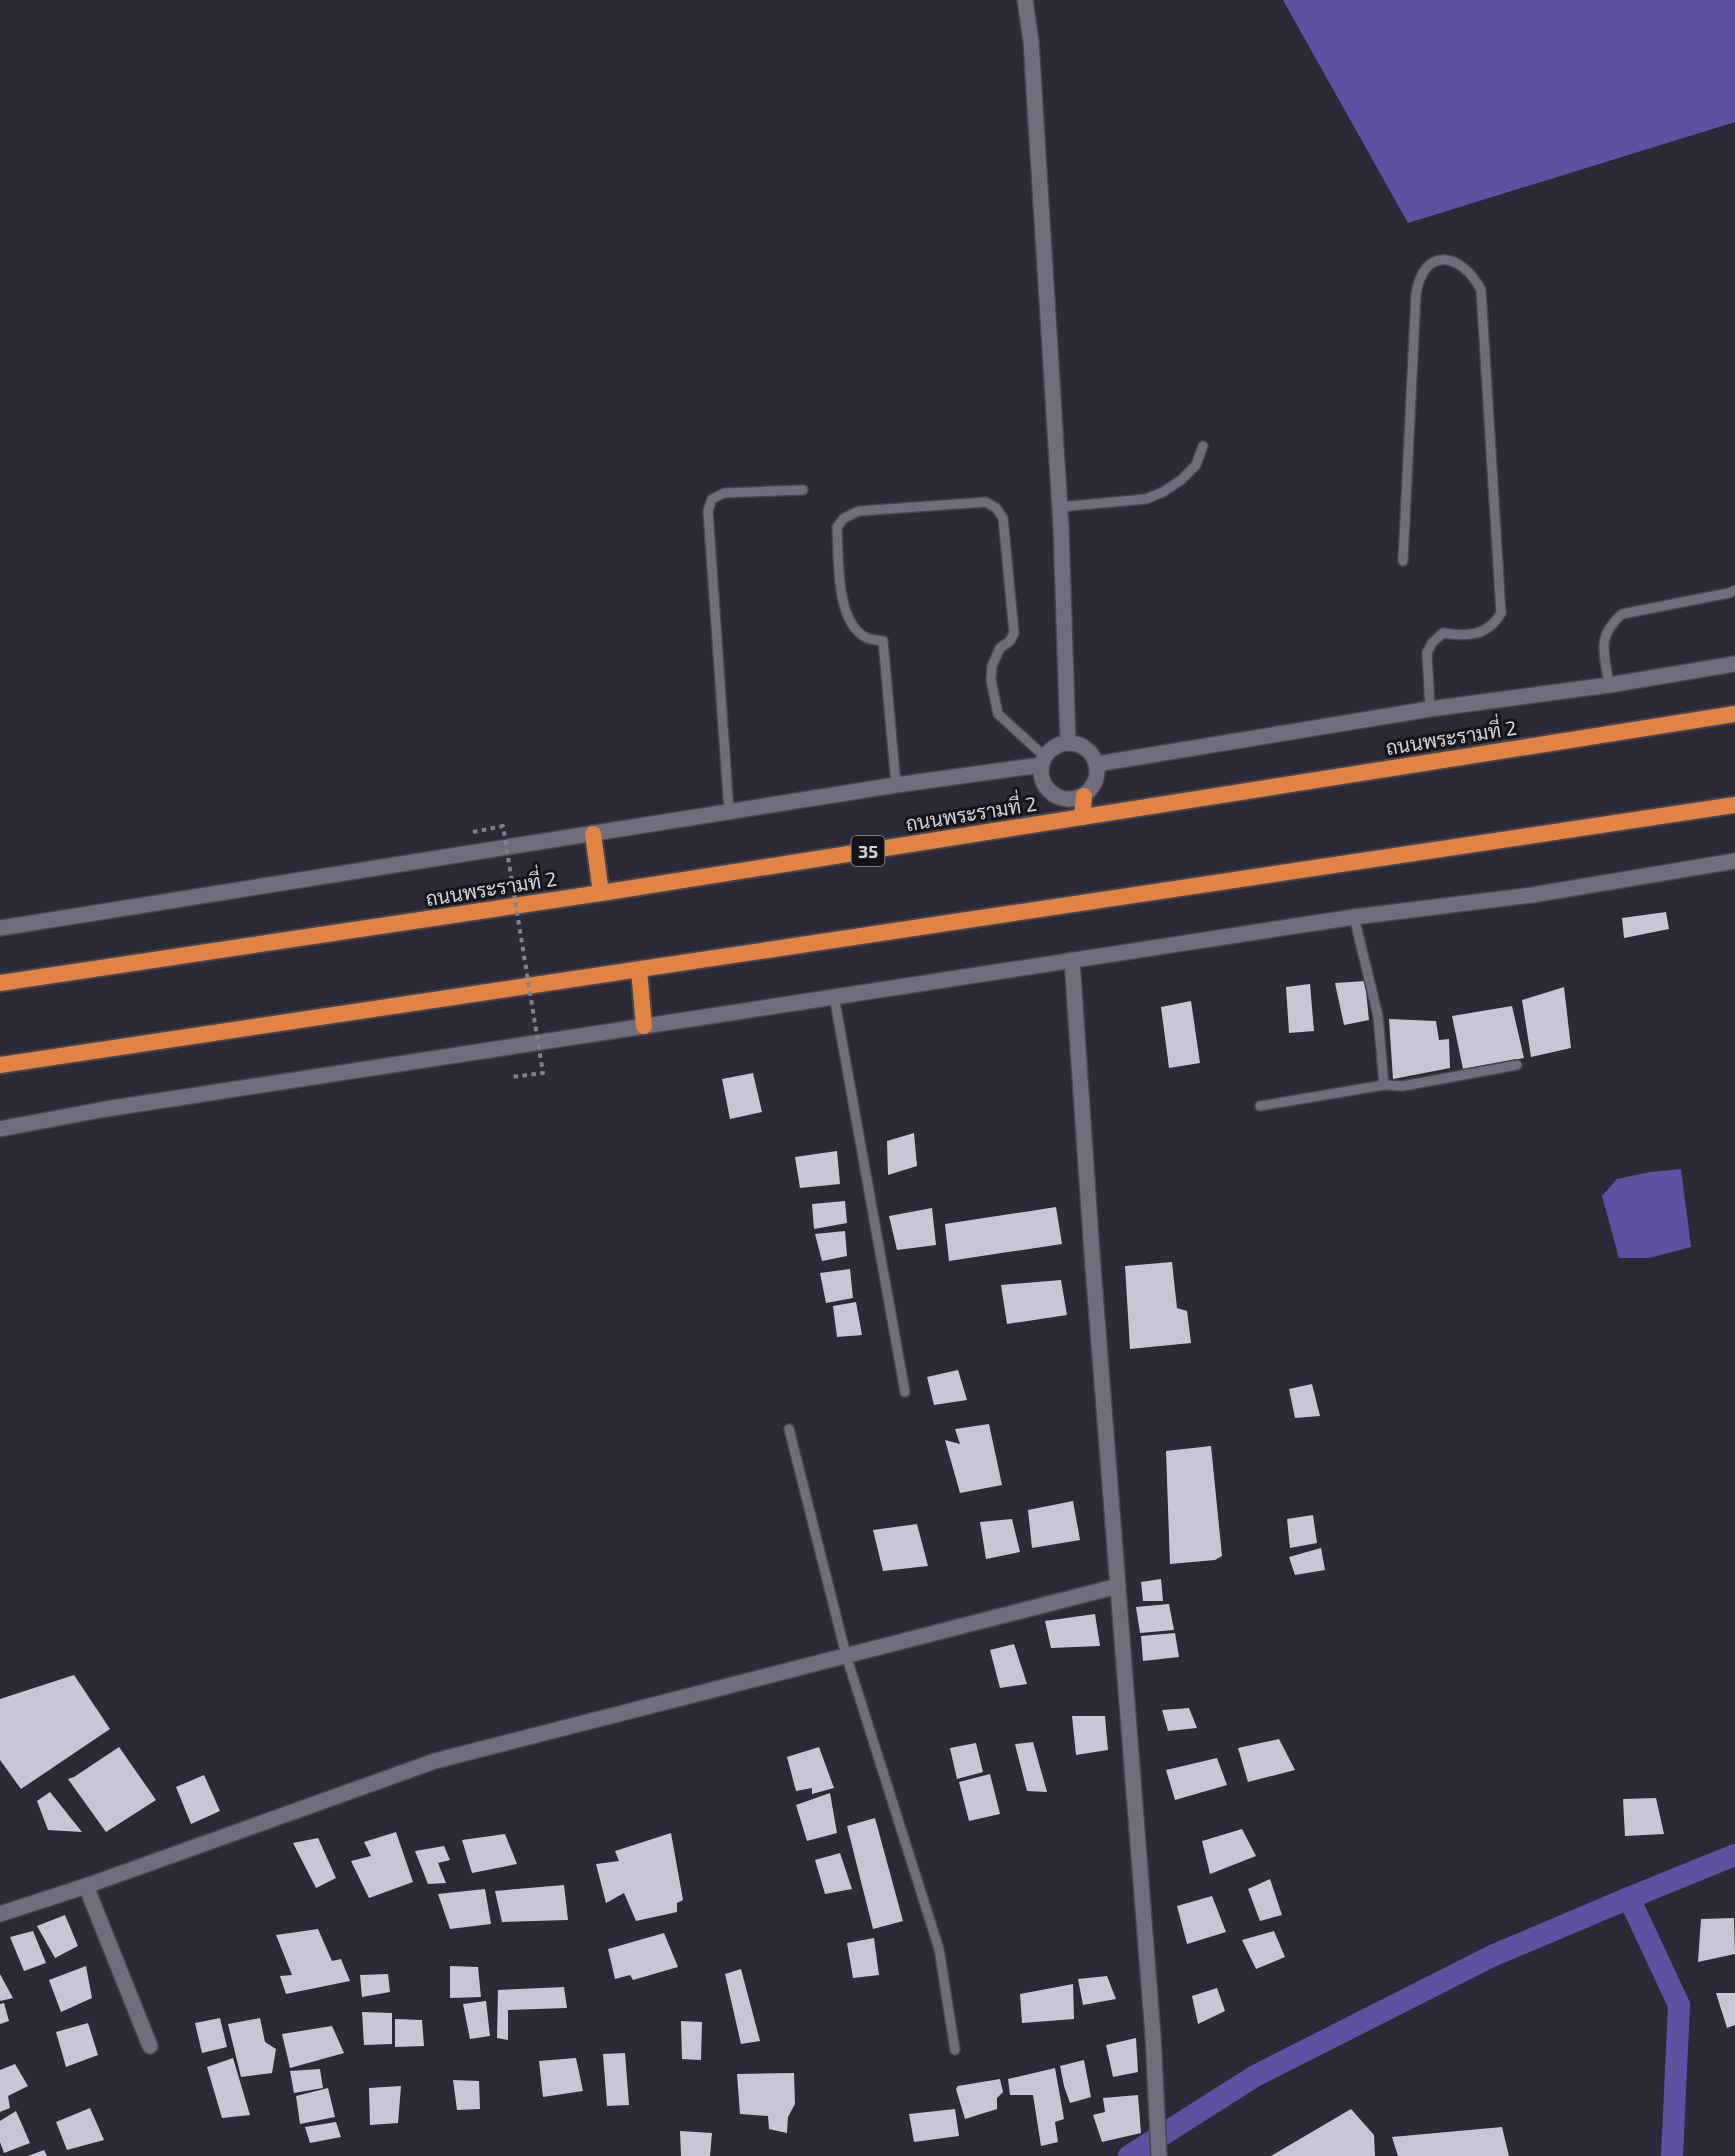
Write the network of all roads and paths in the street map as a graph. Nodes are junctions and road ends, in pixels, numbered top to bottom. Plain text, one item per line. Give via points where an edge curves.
1 (1025, 0) edge
2 (1203, 446) dead end
3 (802, 490) dead end
4 (1059, 507) junction
5 (1403, 561) dead end
6 (1735, 591) edge
7 (1735, 664) edge
8 (1609, 685) junction
9 (1430, 709) junction
10 (1735, 714) edge
11 (1068, 743) junction
12 (1043, 761) junction
13 (1097, 764) junction
14 (896, 785) junction
15 (1084, 796) junction
16 (1735, 805) edge
17 (729, 812) junction
18 (1082, 817) junction
19 (473, 832) dead end
20 (593, 834) junction
21 (1735, 861) edge
22 (601, 893) junction
23 (1354, 917) junction
24 (0, 928) edge
25 (1072, 960) junction
26 (639, 970) junction
27 (0, 983) edge
28 (834, 996) junction
29 (644, 1026) junction
30 (0, 1065) edge
31 (1516, 1065) dead end
32 (512, 1077) dead end
33 (1384, 1085) junction
34 (1260, 1106) dead end
35 (0, 1129) edge
36 (904, 1392) dead end
37 (789, 1429) dead end
38 (1118, 1586) junction
39 (846, 1655) junction
40 (86, 1886) junction
41 (0, 1914) edge
42 (150, 2046) dead end
43 (955, 2050) dead end
44 (1159, 2156) edge

1 - 4 main road via 1031,41
2 - 4 lane via 1196,465 1180,480 1146,499
3 - 17 lane via 724,494 712,499 708,511
4 - 11 main road
5 - 9 lane via 1416,294 1423,271 1430,263 1444,259 1459,263 1481,290 1501,613 1484,632 1443,633 1432,643 1428,653
6 - 8 lane via 1622,614 1610,624 1603,640
7 - 8 main road, ถนนพระรามที่ 2
8 - 9 main road, ถนนพระรามที่ 2
9 - 13 main road, ถนนพระรามที่ 2
10 - 18 highway, ถนนพระรามที่ 2 / 35
11 - 12 main road via 1051,749
11 - 13 main road via 1086,748
12 - 14 main road, ถนนพระรามที่ 2
12 - 14 lane via 998,714 991,680 1000,648 1014,633 1004,518 986,502 859,511 844,518 837,527 842,600 858,631 866,638 883,641
12 - 15 main road via 1041,775 1049,792 1066,800
13 - 15 main road via 1096,782
14 - 17 main road, ถนนพระรามที่ 2
15 - 18 highway
16 - 26 highway
17 - 20 main road, ถนนพระรามที่ 2
18 - 22 highway, ถนนพระรามที่ 2 / 35
19 - 32 path, bridge via 503,826 543,1073
20 - 22 highway
20 - 24 main road, ถนนพระรามที่ 2
21 - 23 main road via 1532,895
22 - 27 highway, ถนนพระรามที่ 2 / 35
23 - 25 main road
23 - 33 lane via 1378,1016
25 - 28 main road
25 - 38 main road
26 - 29 highway
26 - 30 highway
28 - 29 main road
28 - 36 lane
29 - 35 main road via 106,1109
31 - 33 lane via 1403,1086
33 - 34 lane
37 - 39 lane
38 - 39 main road
38 - 44 main road
39 - 40 main road via 435,1761
39 - 43 lane via 939,1949
40 - 41 main road
40 - 42 main road

